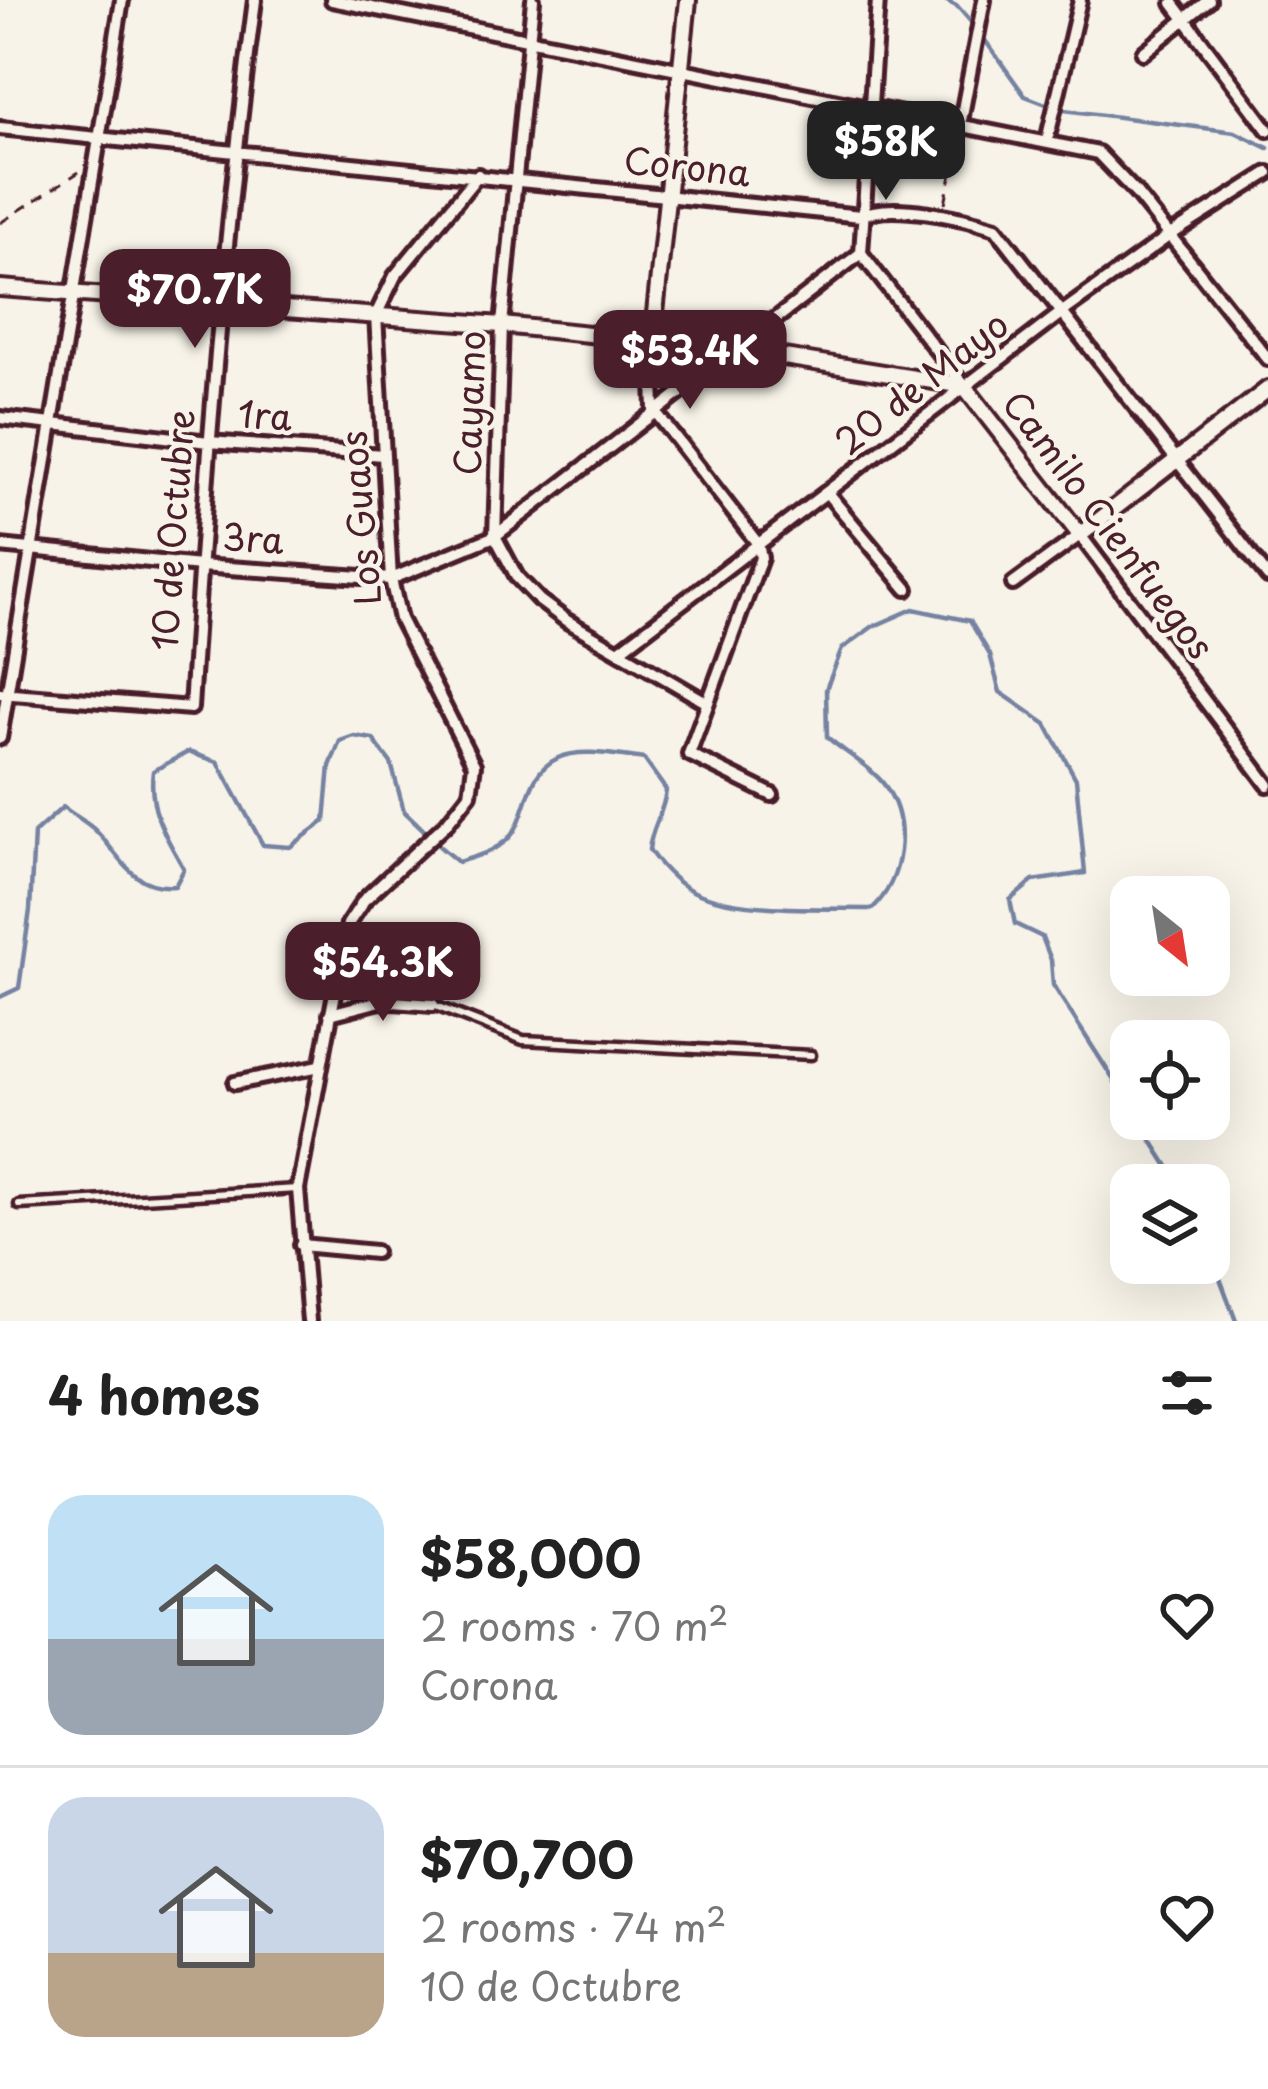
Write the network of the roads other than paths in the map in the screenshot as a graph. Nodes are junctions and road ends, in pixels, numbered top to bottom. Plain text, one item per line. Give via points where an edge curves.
1 (122, 0) edge
2 (255, 0) edge
3 (332, 0) edge
4 (533, 0) edge
5 (688, 0) edge
6 (878, 0) edge
7 (985, 0) edge
8 (1080, 0) edge
9 (1209, 0) edge
10 (1173, 1) edge
11 (1186, 18) junction
12 (1167, 34) junction
13 (528, 39) junction
14 (1143, 53) dead end
15 (681, 71) junction
16 (871, 105) junction
17 (962, 124) junction
18 (0, 128) edge
19 (1268, 130) edge
20 (99, 140) junction
21 (1047, 141) junction
22 (235, 152) junction
23 (954, 157) road end
24 (1268, 172) edge
25 (478, 175) junction
26 (514, 178) junction
27 (667, 196) junction
28 (861, 216) junction
29 (1170, 235) junction
30 (861, 253) junction
31 (0, 288) edge
32 (74, 294) junction
33 (224, 302) junction
34 (1061, 313) junction
35 (376, 315) junction
36 (502, 326) junction
37 (652, 342) junction
38 (734, 349) junction
39 (1268, 359) edge
40 (964, 386) junction
41 (1268, 389) edge
42 (654, 410) junction
43 (0, 418) edge
44 (52, 424) junction
45 (208, 442) junction
46 (382, 455) junction
47 (1178, 459) junction
48 (828, 494) junction
49 (1080, 535) junction
50 (495, 536) junction
51 (758, 544) junction
52 (0, 545) edge
53 (32, 548) junction
54 (200, 566) junction
55 (1268, 577) edge
56 (391, 578) junction
57 (1013, 584) dead end
58 (907, 589) dead end
59 (620, 650) junction
60 (4, 693) edge
61 (706, 703) junction
62 (0, 738) edge
63 (1268, 785) edge
64 (772, 794) dead end
65 (433, 1005) joint
66 (329, 1014) junction
67 (811, 1054) dead end
68 (320, 1066) junction
69 (235, 1083) dead end
70 (298, 1190) junction
71 (19, 1204) dead end
72 (301, 1245) junction
73 (375, 1252) dead end
74 (309, 1321) edge

1 - 20 street
2 - 22 street, 10 de Octubre
3 - 13 street
4 - 13 street, Cayamo
5 - 15 street
6 - 16 street
7 - 17 street
8 - 21 street
9 - 11 street
10 - 11 street
10 - 12 street
11 - 12 street
11 - 19 street
12 - 14 street
13 - 15 street
13 - 26 street, Cayamo
15 - 16 street
15 - 27 street
16 - 17 street
16 - 28 street
17 - 21 street
17 - 23 street
18 - 20 street, Corona
20 - 22 street, Corona
20 - 32 street
21 - 29 street via 1098,153
22 - 25 street, Corona
22 - 33 street, 10 de Octubre
24 - 29 street, 20 de Mayo
25 - 26 street, Corona
25 - 35 street via 395,276
26 - 27 street, Corona
26 - 36 street, Cayamo
27 - 28 street, Corona
27 - 37 street
28 - 30 street
28 - 34 street, Corona via 875,209 996,228
29 - 34 street, 20 de Mayo
29 - 39 street
30 - 38 street, 3ra
30 - 40 street
31 - 32 street, Camilo Cienfuegos
32 - 33 street, Camilo Cienfuegos
32 - 44 street
33 - 35 street, Camilo Cienfuegos
33 - 45 street, 10 de Octubre
34 - 40 street, 20 de Mayo
34 - 47 street, Corona
35 - 36 street, Camilo Cienfuegos
35 - 46 street, Los Guaos
36 - 37 street, Camilo Cienfuegos
36 - 50 street, Cayamo
37 - 38 street, Camilo Cienfuegos
37 - 42 street
38 - 40 street, Camilo Cienfuegos
38 - 42 street, 3ra
40 - 48 street, 20 de Mayo
40 - 49 street, Camilo Cienfuegos
41 - 47 street
42 - 50 street, 3ra
42 - 51 street
43 - 44 street, 1ra
44 - 45 street, 1ra
44 - 53 street
45 - 46 street, 1ra
45 - 54 street, 10 de Octubre
46 - 56 street, Los Guaos
47 - 49 street
47 - 55 street, Corona
48 - 51 street, 20 de Mayo
48 - 58 street
49 - 57 street
49 - 63 street, Camilo Cienfuegos
50 - 56 street, 3ra
50 - 59 street via 538,600
51 - 59 street, 20 de Mayo
51 - 61 street via 761,558
52 - 53 street, 3ra
53 - 54 street, 3ra
53 - 60 street
54 - 56 street, 3ra
54 - 60 street, 10 de Octubre via 191,708
56 - 66 street, Los Guaos via 400,619 474,765 470,794 348,924
59 - 61 street
60 - 62 street
61 - 64 street via 689,754
65 - 66 street via 380,1001
65 - 67 lane via 523,1040
66 - 68 street, Los Guaos
68 - 69 street
68 - 70 street, Los Guaos
70 - 71 lane
70 - 72 street, Los Guaos
72 - 73 street
72 - 74 street, Los Guaos

